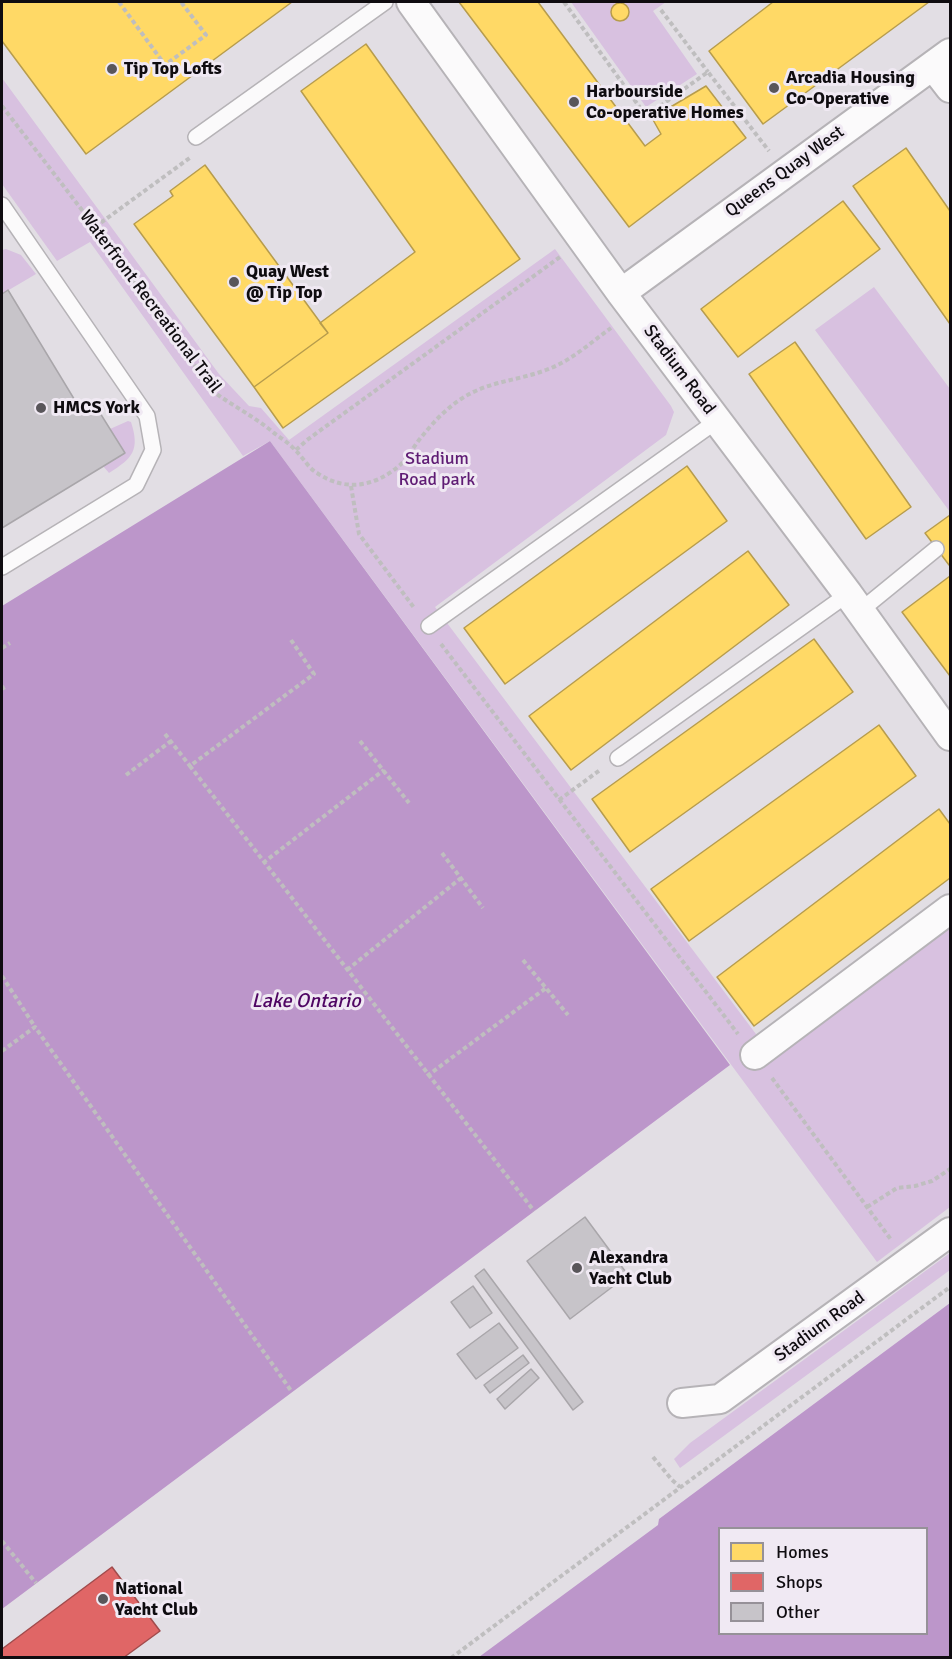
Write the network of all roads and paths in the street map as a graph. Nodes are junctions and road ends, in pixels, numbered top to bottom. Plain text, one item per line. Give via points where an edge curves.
1 (119, 2) edge
2 (181, 2) edge
3 (385, 2) edge
4 (411, 2) edge
5 (564, 2) edge
6 (661, 10) dead end
7 (942, 59) edge
8 (708, 72) junction
9 (951, 88) edge
10 (2, 106) edge
11 (196, 137) joint
12 (770, 151) dead end
13 (2, 205) edge
14 (7, 225) edge
15 (95, 228) junction
16 (563, 255) dead end
17 (621, 293) junction
18 (615, 325) dead end
19 (718, 420) junction
20 (296, 450) junction
21 (351, 486) junction
22 (936, 549) dead end
23 (2, 567) edge
24 (854, 603) junction
25 (429, 626) junction
26 (291, 640) dead end
27 (10, 643) dead end
28 (2, 648) edge
29 (165, 734) dead end
30 (951, 736) edge
31 (171, 741) junction
32 (360, 741) dead end
33 (618, 758) dead end
34 (190, 766) junction
35 (384, 770) junction
36 (126, 775) dead end
37 (585, 781) dead end
38 (559, 800) junction
39 (409, 803) dead end
40 (442, 853) dead end
41 (263, 863) junction
42 (461, 878) junction
43 (483, 908) dead end
44 (951, 909) edge
45 (523, 960) dead end
46 (347, 970) junction
47 (2, 976) edge
48 (546, 988) junction
49 (568, 1015) dead end
50 (35, 1027) junction
51 (2, 1051) edge
52 (755, 1055) junction
53 (428, 1076) junction
54 (951, 1169) edge
55 (867, 1207) junction
56 (534, 1211) dead end
57 (951, 1233) edge
58 (909, 1263) junction
59 (951, 1287) edge
60 (292, 1392) dead end
61 (682, 1403) dead end
62 (653, 1457) dead end
63 (680, 1487) junction
64 (2, 1541) edge
65 (36, 1583) dead end
66 (451, 1658) edge

1 - 2 path via 165,65 206,35
3 - 11 lane
4 - 17 street, Stadium Road
5 - 8 path via 646,116
6 - 8 path
7 - 9 street
7 - 17 street, Queens Quay West
8 - 12 path
10 - 15 path, Waterfront Recreational Trail
11 - 15 path via 190,159
13 - 14 lane
14 - 23 lane via 147,416 153,450 136,485
15 - 20 path, Waterfront Recreational Trail via 214,392
16 - 20 path
17 - 19 street, Stadium Road
18 - 21 path via 565,362 484,386 460,399 440,415 396,469 381,479
19 - 24 street, Stadium Road
19 - 25 lane
20 - 21 path, Waterfront Recreational Trail via 315,472
21 - 25 path via 359,534
22 - 24 lane
24 - 30 street, Stadium Road
24 - 33 lane
25 - 38 path
26 - 34 path via 314,674
27 - 28 path
29 - 31 path
31 - 34 path
31 - 36 path
32 - 35 path
34 - 41 path
35 - 39 path
35 - 41 path
37 - 38 path
38 - 52 path
40 - 42 path
41 - 46 path
42 - 43 path
42 - 46 path
44 - 52 street
45 - 48 path
46 - 53 path
47 - 50 path
48 - 49 path
48 - 53 path
50 - 51 path
50 - 60 path
52 - 55 path
53 - 56 path
54 - 55 path via 932,1181 897,1188
55 - 58 path
57 - 58 street, Stadium Road
58 - 61 street, Stadium Road via 720,1399
59 - 63 path
62 - 63 path
63 - 66 path
64 - 65 path

